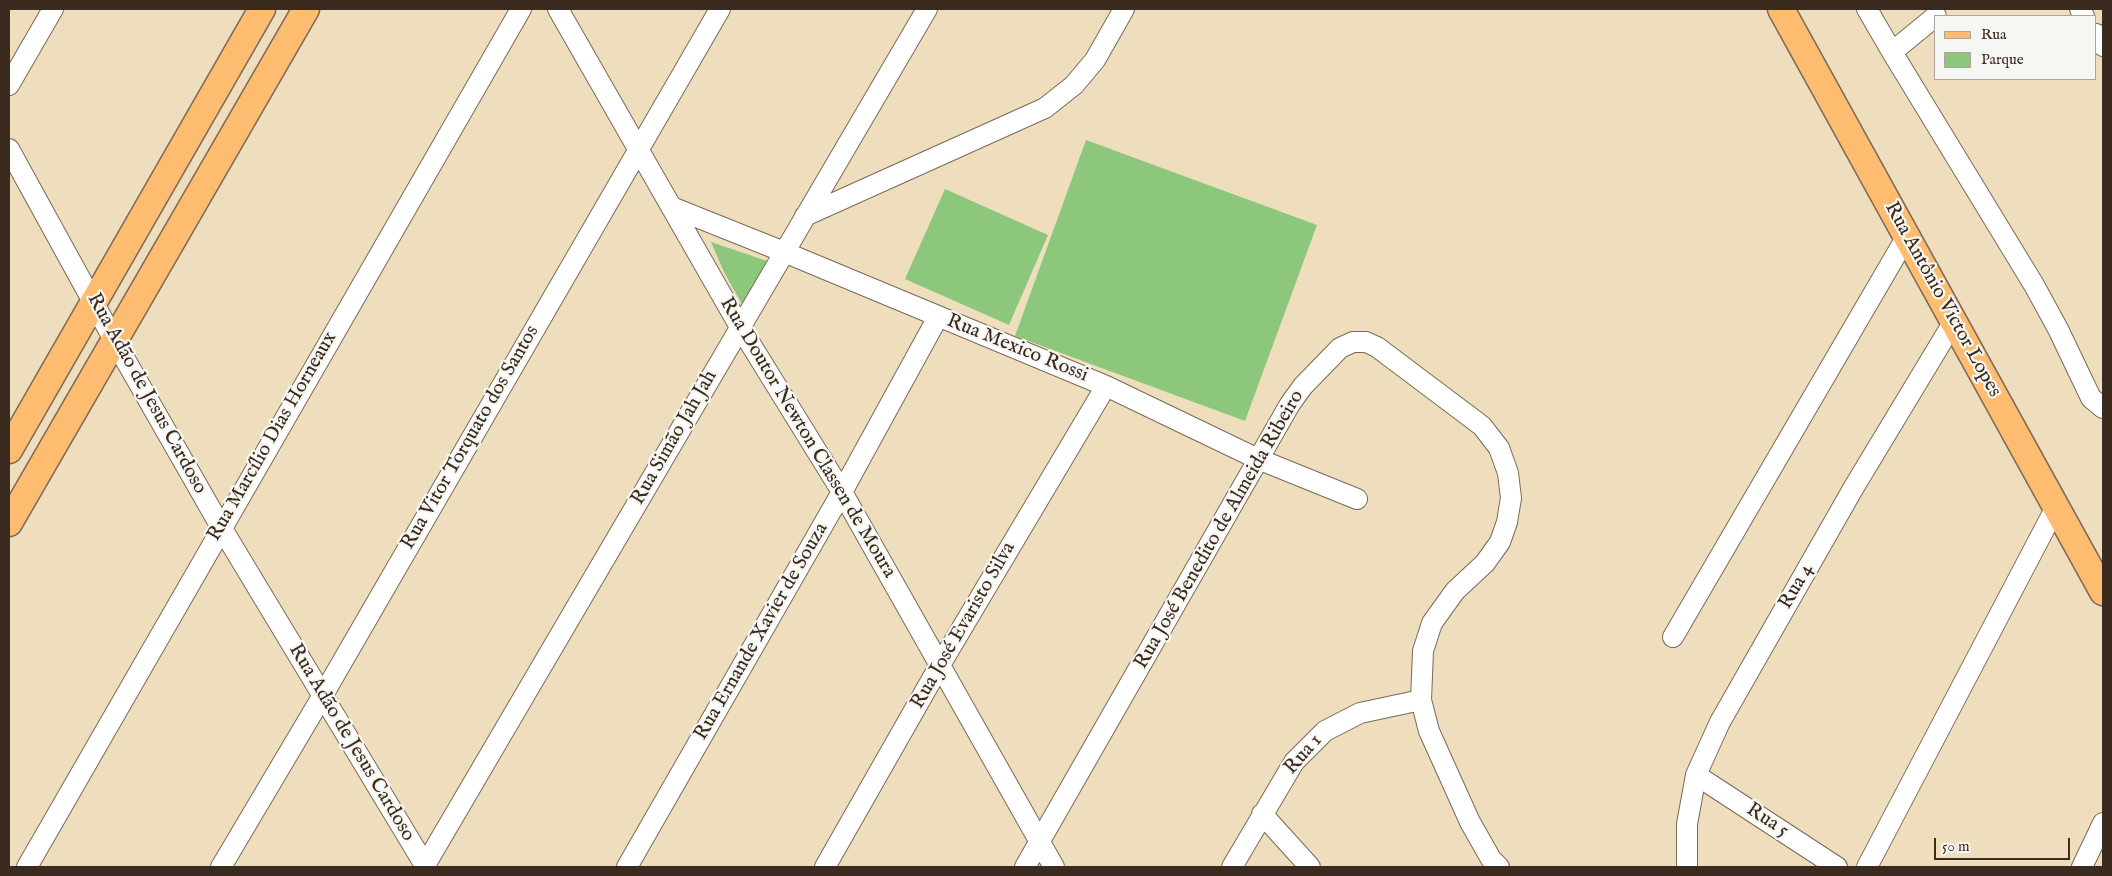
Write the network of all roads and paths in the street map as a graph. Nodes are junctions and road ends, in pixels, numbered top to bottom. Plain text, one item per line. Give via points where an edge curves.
1 (53, 9) edge
2 (262, 9) edge
3 (306, 9) edge
4 (521, 9) edge
5 (558, 9) edge
6 (720, 9) edge
7 (927, 9) edge
8 (1124, 9) edge
9 (1781, 9) edge
10 (1867, 9) edge
11 (1934, 18) edge
12 (1892, 52) junction
13 (9, 85) edge
14 (639, 148) junction
15 (9, 149) edge
16 (674, 208) junction
17 (805, 216) junction
18 (1907, 236) junction
19 (784, 252) junction
20 (94, 302) junction
21 (938, 317) junction
22 (1953, 323) junction
23 (740, 327) junction
24 (114, 340) junction
25 (1106, 386) junction
26 (2103, 408) edge
27 (9, 450) edge
28 (1258, 459) junction
29 (842, 492) junction
30 (1357, 499) dead end
31 (2056, 507) junction
32 (9, 523) edge
33 (221, 527) junction
34 (2103, 592) edge
35 (1673, 637) dead end
36 (940, 665) junction
37 (323, 695) junction
38 (1421, 700) junction
39 (1696, 774) junction
40 (1262, 814) junction
41 (2103, 824) edge
42 (1040, 842) junction
43 (27, 867) edge
44 (221, 867) edge
45 (425, 867) edge
46 (628, 867) edge
47 (825, 867) edge
48 (1025, 867) edge
49 (1054, 867) edge
50 (1232, 867) edge
51 (1310, 867) edge
52 (1499, 867) edge
53 (1687, 867) edge
54 (1837, 867) edge
55 (1867, 867) edge
56 (2082, 867) edge

1 - 13 street
2 - 20 main road
3 - 24 main road
4 - 33 street, Rua Marcílio Dias Horneaux
5 - 14 street, Rua Doutor Newton Classen de Moura
6 - 14 street, Rua Vitor Torquato dos Santos
7 - 17 street, Rua Simão Jah Jah
8 - 17 street via 1094,60 1074,85 1045,108
9 - 18 main road, Rua Antônio Victor Lopes
10 - 12 street
11 - 12 street
12 - 26 street via 2034,285 2091,398
14 - 16 street, Rua Doutor Newton Classen de Moura
14 - 37 street, Rua Vitor Torquato dos Santos
15 - 20 street, Rua Adão de Jesus Cardoso
16 - 19 street, Rua Mexico Rossi
16 - 23 street, Rua Doutor Newton Classen de Moura
17 - 19 street, Rua Simão Jah Jah
18 - 22 main road, Rua Antônio Victor Lopes
18 - 35 street
19 - 21 street, Rua Mexico Rossi
19 - 23 street, Rua Simão Jah Jah
20 - 24 street, Rua Adão de Jesus Cardoso
20 - 27 main road
21 - 25 street, Rua Mexico Rossi
21 - 29 street, Rua Ernande Xavier de Souza
22 - 31 main road, Rua Antônio Victor Lopes
22 - 39 street, Rua 4 via 1854,487 1725,714
23 - 29 street, Rua Doutor Newton Classen de Moura
23 - 45 street, Rua Simão Jah Jah
24 - 32 main road
24 - 33 street, Rua Adão de Jesus Cardoso
25 - 28 street, Rua Mexico Rossi
25 - 36 street, Rua José Evaristo Silva
28 - 30 street, Rua Mexico Rossi
28 - 38 street, Rua José Benedito de Almeida Ribeiro via 1303,386 1340,348 1353,342 1366,342 1377,347 1482,426 1499,448 1508,473 1511,498 1507,522 1500,542 1485,563 1455,591 1432,623 1423,651
28 - 42 street, Rua José Benedito de Almeida Ribeiro
29 - 36 street, Rua Doutor Newton Classen de Moura
29 - 46 street, Rua Ernande Xavier de Souza
31 - 34 main road, Rua Antônio Victor Lopes
31 - 55 street
33 - 37 street, Rua Adão de Jesus Cardoso
33 - 43 street, Rua Marcílio Dias Horneaux
36 - 42 street, Rua Doutor Newton Classen de Moura
36 - 47 street, Rua José Evaristo Silva
37 - 44 street, Rua Vitor Torquato dos Santos
37 - 45 street, Rua Adão de Jesus Cardoso
38 - 40 street, Rua 1 via 1360,713 1325,731 1294,762
38 - 52 street, Rua José Benedito de Almeida Ribeiro via 1429,731 1470,822
39 - 53 street, Rua 4 via 1687,824
39 - 54 street, Rua 5
40 - 50 street, Rua 1
40 - 51 street
41 - 56 street
42 - 48 street, Rua José Benedito de Almeida Ribeiro
42 - 49 street, Rua Doutor Newton Classen de Moura

